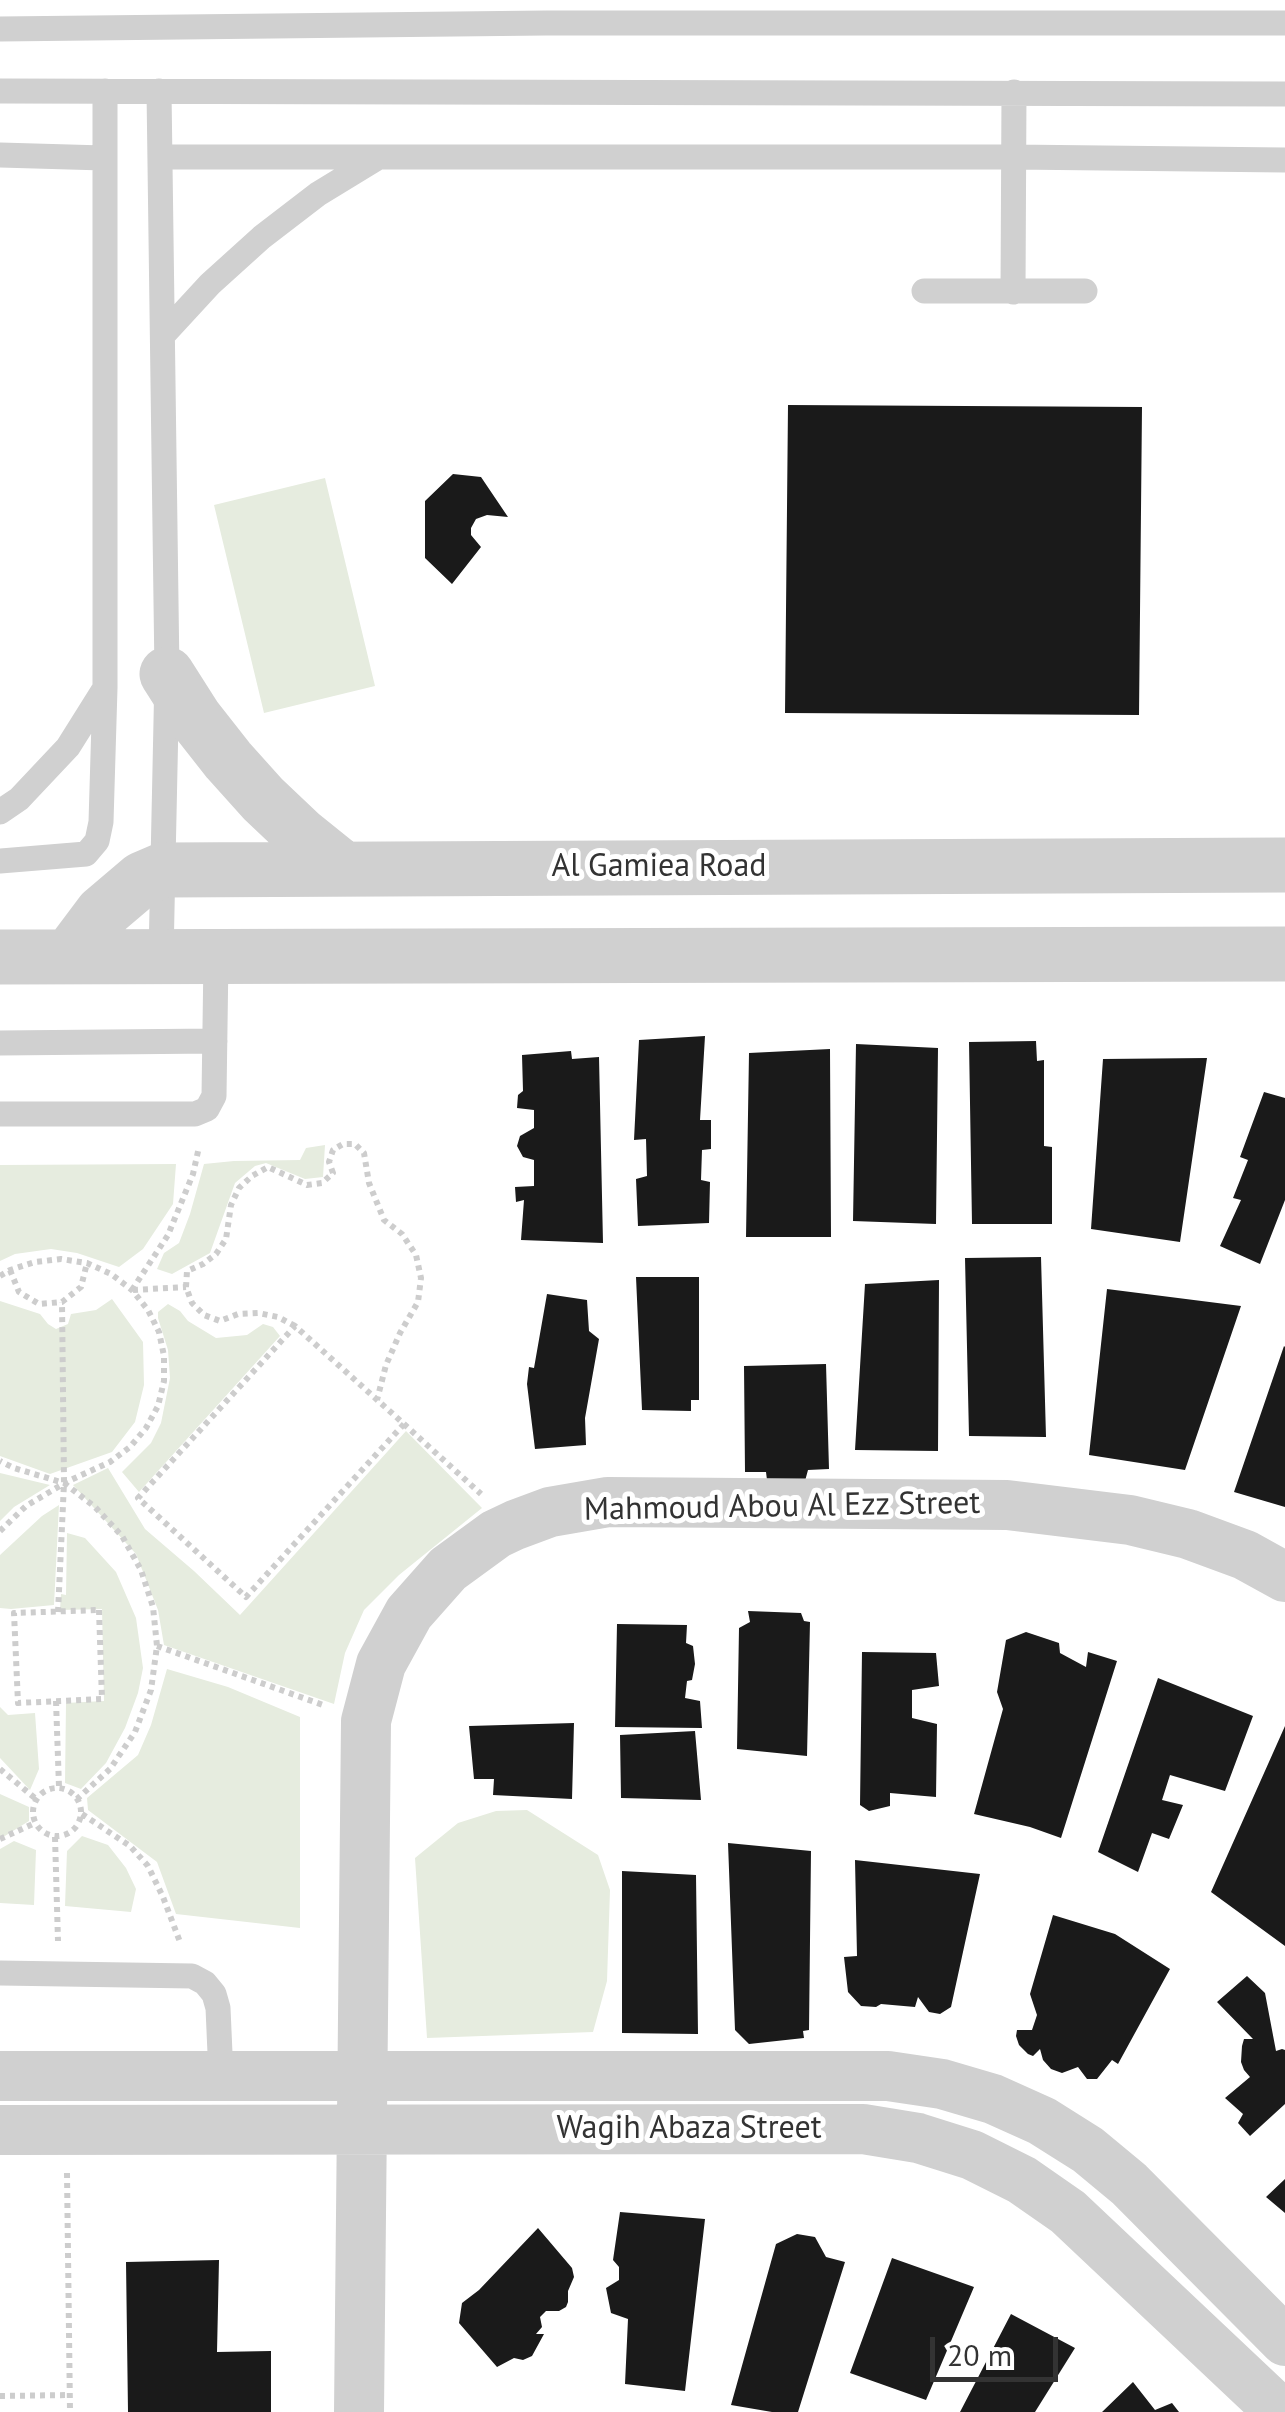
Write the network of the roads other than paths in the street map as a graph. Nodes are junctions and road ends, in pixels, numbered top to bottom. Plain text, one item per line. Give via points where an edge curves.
1 (1285, 23) edge
2 (0, 29) edge
3 (0, 91) edge
4 (105, 91) junction
5 (159, 91) junction
6 (1014, 92) junction
7 (1285, 94) edge
8 (0, 156) edge
9 (160, 157) junction
10 (378, 157) junction
11 (1013, 157) junction
12 (104, 158) junction
13 (1285, 160) edge
14 (924, 291) dead end
15 (1084, 291) dead end
16 (1013, 292) junction
17 (163, 336) junction
18 (167, 674) junction
19 (104, 688) junction
20 (0, 812) edge
21 (0, 861) edge
22 (1285, 866) edge
23 (342, 868) junction
24 (163, 870) junction
25 (1285, 954) edge
26 (0, 957) edge
27 (69, 957) junction
28 (160, 957) junction
29 (216, 957) junction
30 (215, 1041) junction
31 (0, 1043) edge
32 (0, 1114) edge
33 (1285, 1577) edge
34 (0, 1974) edge
35 (0, 2076) edge
36 (221, 2076) junction
37 (362, 2076) junction
38 (0, 2130) edge
39 (362, 2130) junction
40 (1285, 2341) edge
41 (359, 2412) edge
42 (1280, 2412) edge

1 - 2 lane
3 - 4 lane
4 - 5 lane
4 - 12 lane
5 - 6 lane
5 - 9 lane
6 - 7 lane
6 - 11 lane
8 - 12 lane
9 - 10 lane
9 - 17 lane
10 - 11 lane
10 - 17 lane via 262,237
11 - 13 lane
11 - 16 lane
12 - 19 lane
14 - 16 lane
15 - 16 lane
17 - 18 lane
18 - 23 street via 263,799
18 - 24 lane
19 - 20 lane via 68,747
19 - 21 lane via 98,841 86,854
22 - 23 street, Al Gamiea Road
23 - 24 street, Al Gamiea Road
24 - 27 street via 112,904
24 - 28 lane
25 - 29 street
26 - 27 street
27 - 28 street
28 - 29 street
29 - 30 lane
30 - 31 lane
30 - 32 lane via 214,1096 196,1114
33 - 37 street, Mahmoud Abou Al Ezz Street via 1188,1534 1007,1505 608,1502 550,1512 496,1534 448,1569 410,1613 381,1664 366,1721
34 - 36 lane via 192,1976 214,1994
35 - 36 street, Wagih Abaza Street
36 - 37 street, Wagih Abaza Street
37 - 39 street, Mahmoud Abou Al Ezz Street
37 - 40 street, Wagih Abaza Street via 888,2076 942,2084 1042,2121 1102,2161
38 - 39 street, Wagih Abaza Street
39 - 41 street, Mahmoud Abou Al Ezz Street
39 - 42 street, Wagih Abaza Street via 863,2129 918,2138 972,2155 1068,2212

